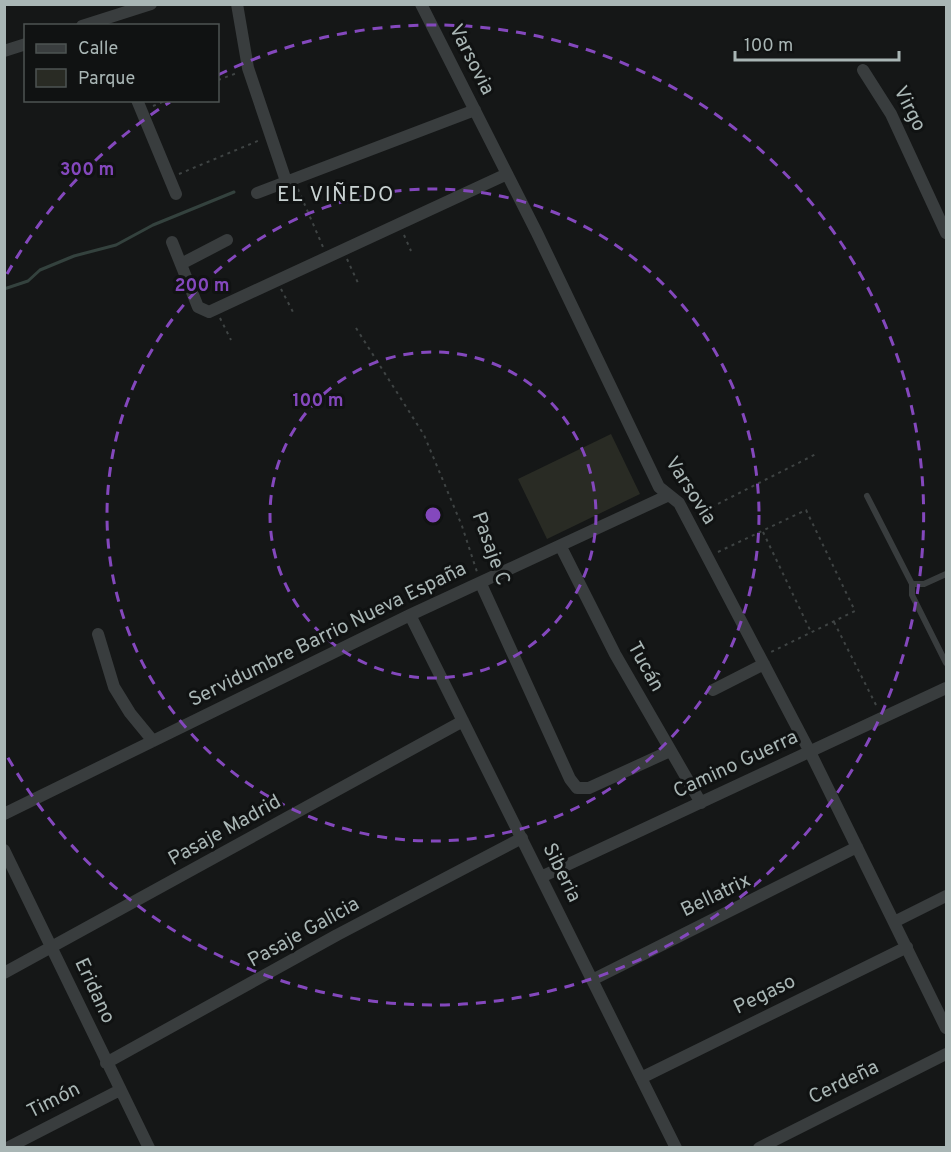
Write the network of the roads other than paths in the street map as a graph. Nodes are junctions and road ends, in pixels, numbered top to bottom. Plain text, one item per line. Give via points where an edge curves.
1 (151, 4) edge
2 (237, 4) edge
3 (422, 4) edge
4 (105, 22) edge
5 (24, 45) edge
6 (4, 51) edge
7 (863, 70) dead end
8 (139, 106) edge
9 (475, 110) junction
10 (507, 174) junction
11 (290, 180) junction
12 (257, 193) dead end
13 (176, 194) dead end
14 (946, 233) edge
15 (227, 240) dead end
16 (172, 242) dead end
17 (181, 264) junction
18 (669, 495) junction
19 (867, 496) dead end
20 (561, 547) junction
21 (946, 574) edge
22 (480, 584) junction
23 (912, 584) junction
24 (410, 615) junction
25 (98, 634) dead end
26 (762, 660) junction
27 (946, 663) edge
28 (946, 688) edge
29 (714, 690) dead end
30 (463, 721) junction
31 (153, 741) junction
32 (670, 751) junction
33 (810, 752) junction
34 (701, 803) junction
35 (4, 814) edge
36 (522, 838) junction
37 (858, 848) junction
38 (4, 850) edge
39 (541, 877) junction
40 (946, 896) edge
41 (894, 922) junction
42 (907, 947) junction
43 (53, 948) junction
44 (4, 973) edge
45 (592, 980) junction
46 (946, 1028) edge
47 (946, 1054) edge
48 (106, 1063) junction
49 (641, 1078) junction
50 (120, 1090) junction
51 (7, 1148) edge
52 (149, 1148) edge
53 (676, 1148) edge
54 (759, 1148) edge

1 - 4 street
2 - 11 street via 248,68
3 - 9 street, Varsovia
5 - 6 street
7 - 14 street, Virgo via 891,114
8 - 13 street
9 - 10 street, Varsovia
9 - 11 street
10 - 17 street via 216,310 202,311 198,307
10 - 18 street, Varsovia via 659,487
11 - 12 street
15 - 17 street
16 - 17 street
18 - 20 street, Servidumbre Barrio Nueva España
18 - 26 street, Varsovia via 679,503
19 - 23 lane
20 - 22 street, Servidumbre Barrio Nueva España
20 - 32 street, Tucán
21 - 23 lane via 924,584
22 - 24 street, Servidumbre Barrio Nueva España
22 - 32 street, Pasaje C via 577,789 589,788
23 - 27 lane via 912,595
24 - 30 street, Siberia
24 - 31 street, Servidumbre Barrio Nueva España
25 - 31 street via 114,687
26 - 29 street
26 - 33 street, Varsovia
28 - 33 street, Camino Guerra
30 - 36 street, Siberia
30 - 43 street, Pasaje Madrid
31 - 35 street, Servidumbre Barrio Nueva España
32 - 34 street, Tucán
33 - 34 street, Camino Guerra
33 - 37 street, Varsovia
34 - 39 street, Camino Guerra
36 - 39 street, Siberia
36 - 48 street, Pasaje Galicia
37 - 41 street, Varsovia
37 - 45 street, Bellatrix
38 - 43 street, Eridano
39 - 45 street, Siberia
40 - 41 street
41 - 42 street, Varsovia
42 - 46 street, Varsovia
42 - 49 street, Pegaso
43 - 44 street, Pasaje Madrid
43 - 48 street, Eridano
45 - 49 street, Siberia
47 - 54 street, Cerdeña
48 - 50 street, Eridano
49 - 53 street, Siberia
50 - 51 street, Timón
50 - 52 street, Eridano

